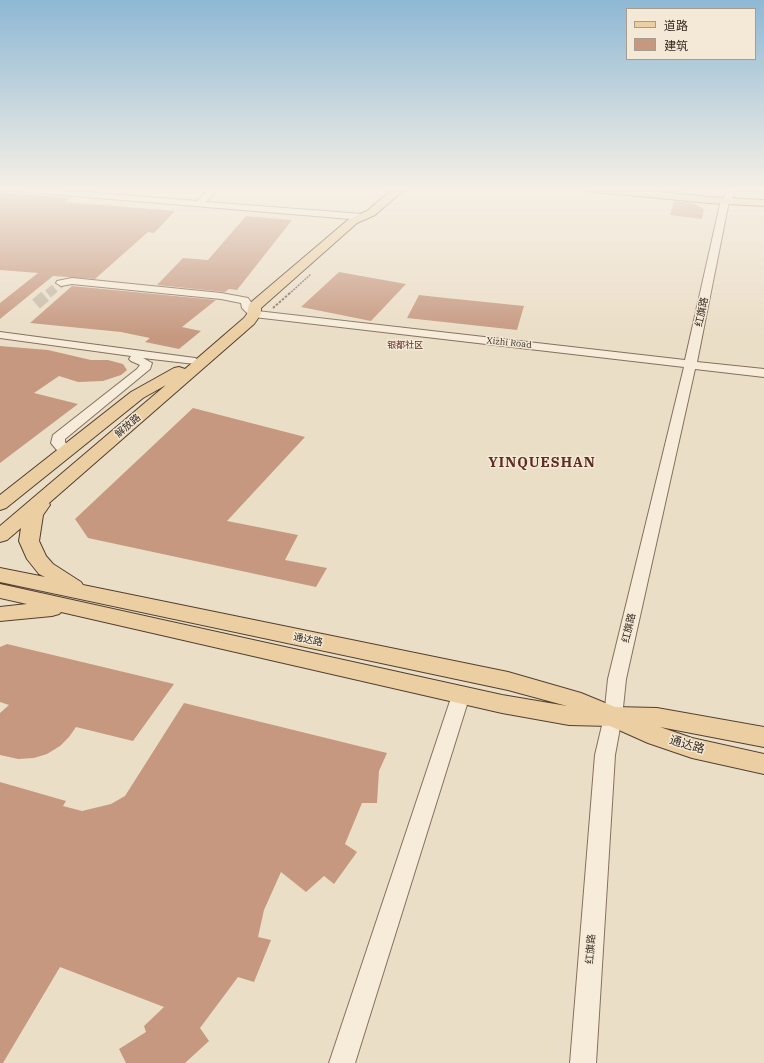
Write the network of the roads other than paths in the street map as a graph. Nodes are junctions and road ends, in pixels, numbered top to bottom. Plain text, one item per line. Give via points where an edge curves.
1 (341, 238) edge
2 (717, 238) edge
3 (61, 283) tunnel mouth
4 (254, 314) junction
5 (0, 335) edge
6 (95, 353) dead end
7 (138, 356) junction
8 (195, 361) junction
9 (691, 364) junction
10 (764, 373) edge
11 (66, 452) junction
12 (48, 496) junction
13 (0, 504) edge
14 (0, 527) edge
15 (0, 536) edge
16 (0, 575) edge
17 (0, 591) edge
18 (82, 601) junction
19 (0, 614) edge
20 (461, 695) junction
21 (613, 717) junction
22 (764, 737) edge
23 (764, 764) edge
24 (342, 1063) edge
25 (583, 1063) edge

1 - 4 main road, 解放路
2 - 9 street, 红旗路
3 - 4 street via 221,296 244,300
4 - 8 main road, 解放路
4 - 9 street, Xizhi Road
4 - 12 main road, 解放路
5 - 7 street
6 - 7 street
7 - 8 street
7 - 11 street via 146,363 146,367 58,438 58,443
8 - 11 main road via 137,395
8 - 14 main road, 解放路
9 - 10 street, Xizhi Road
9 - 21 street, 红旗路 via 617,679
11 - 13 main road
12 - 15 main road, 解放路
12 - 18 main road via 34,514 29,541 37,559
16 - 18 main road, 通达路
17 - 18 main road, 通达路
18 - 19 main road
18 - 20 main road, 通达路
18 - 21 main road, 通达路 via 508,681 573,699
20 - 21 main road, 通达路 via 569,716
20 - 24 street
21 - 22 main road, 通达路 via 657,717
21 - 23 main road, 通达路 via 692,748
21 - 25 street, 红旗路 via 605,755

